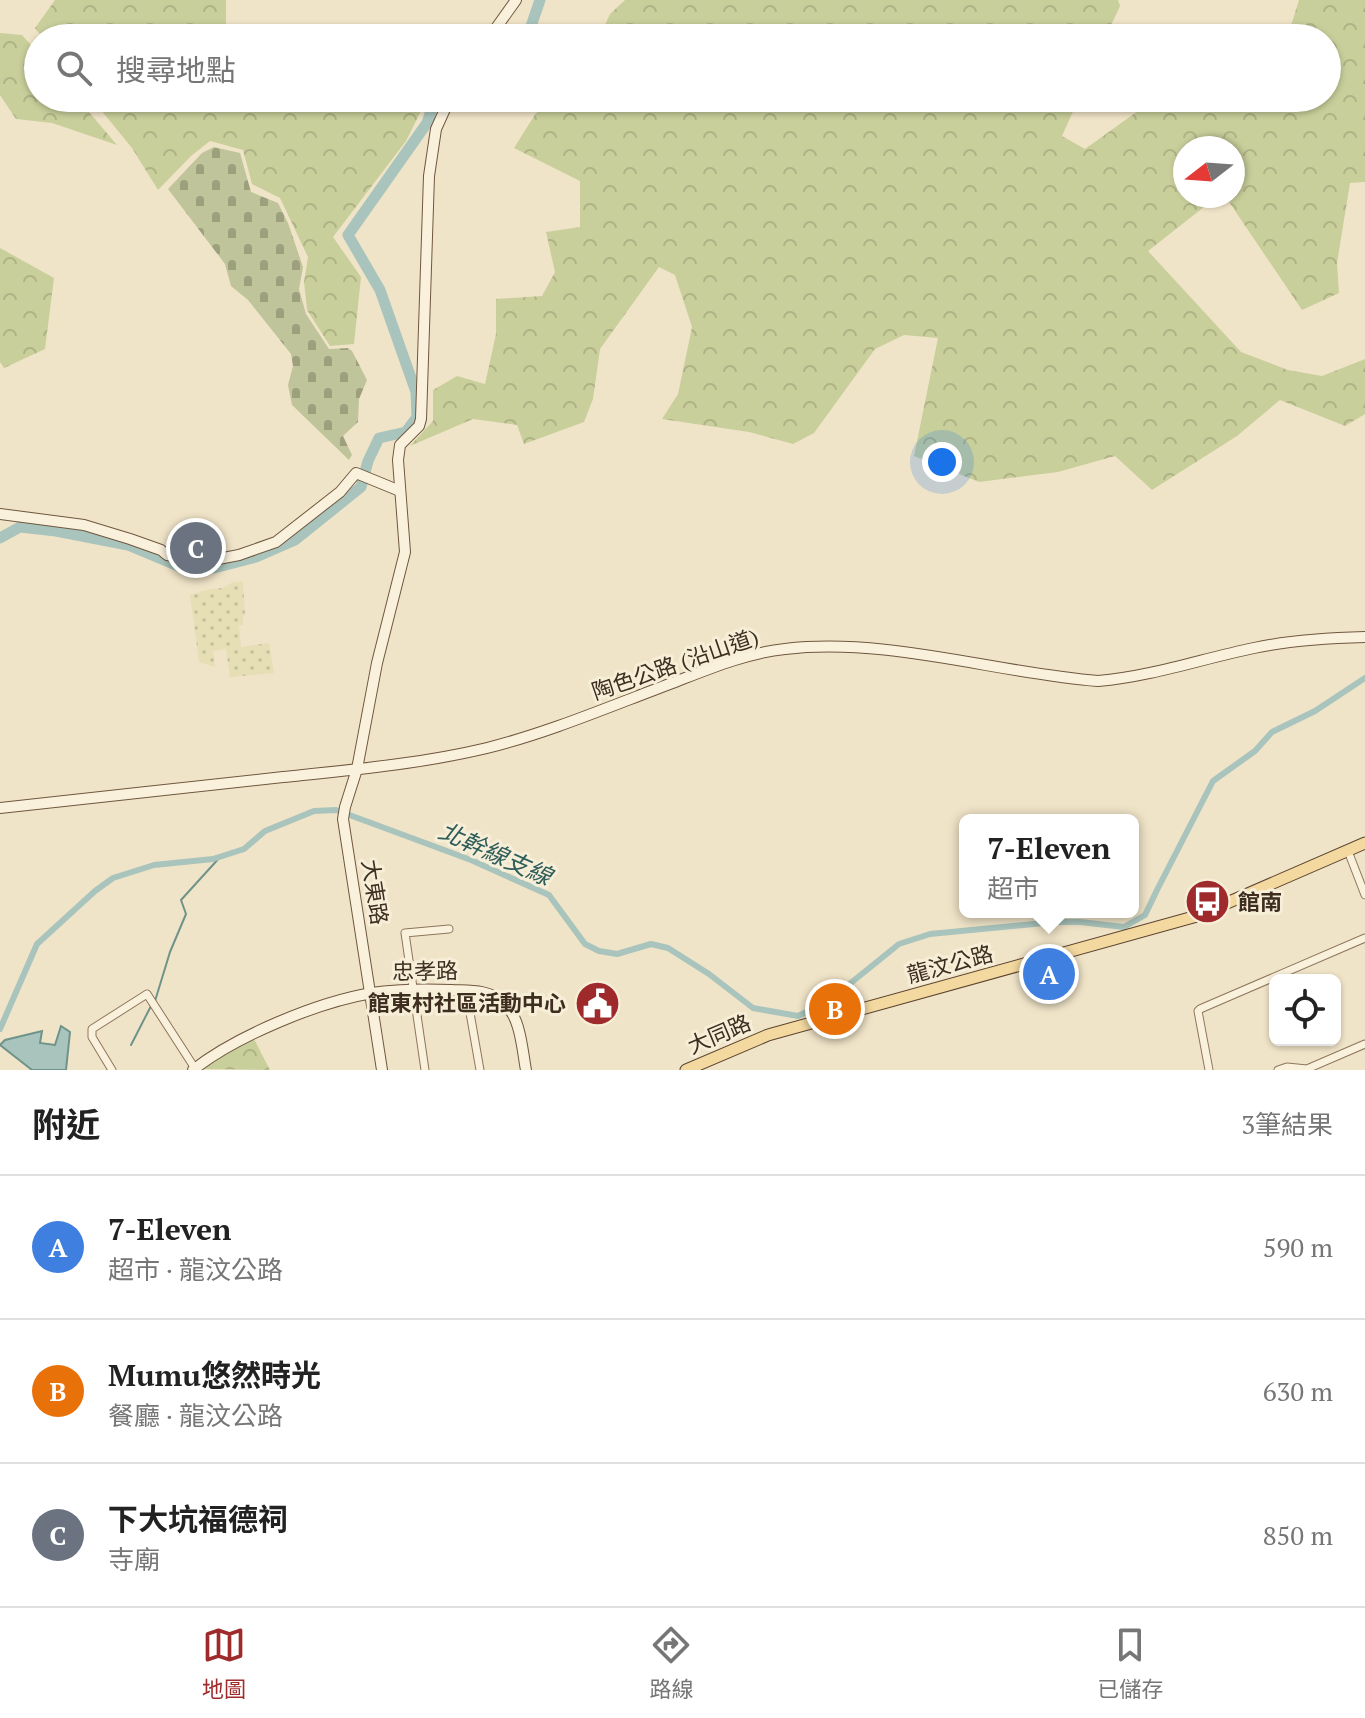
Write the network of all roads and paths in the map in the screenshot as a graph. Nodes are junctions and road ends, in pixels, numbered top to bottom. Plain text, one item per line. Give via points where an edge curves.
1 (516, 0) edge
2 (499, 24) edge
3 (444, 112) edge
4 (400, 491) junction
5 (0, 514) edge
6 (1365, 637) edge
7 (357, 769) junction
8 (0, 808) edge
9 (1365, 843) edge
10 (1348, 851) junction
11 (1365, 895) edge
12 (449, 929) dead end
13 (1365, 938) edge
14 (413, 989) junction
15 (466, 990) junction
16 (371, 993) junction
17 (768, 1035) joint
18 (1365, 1044) edge
19 (112, 1070) edge
20 (195, 1070) edge
21 (382, 1070) edge
22 (425, 1070) edge
23 (480, 1070) edge
24 (526, 1070) edge
25 (686, 1070) edge
26 (1209, 1070) edge
27 (1278, 1070) edge
28 (1307, 1070) edge

1 - 2 street
3 - 4 street via 429,176 421,419 400,445
4 - 5 street via 356,473 276,542 208,561 167,555 84,525
4 - 7 street via 405,552
6 - 7 street, 陶色公路 (沿山道) via 1254,648 1165,671 1098,681 859,648 785,649 718,665 487,748
7 - 8 street, 陶色公路 (沿山道)
7 - 16 street, 大東路 via 344,810
9 - 10 main road, 龍汶公路
10 - 11 street
10 - 17 main road, 龍汶公路 via 1197,916
12 - 14 street via 405,933
13 - 26 street via 1200,1009
14 - 15 street, 忠孝路
14 - 16 street, 忠孝路
14 - 22 street
15 - 23 street
15 - 24 street, 忠孝路 via 484,991 511,1010
16 - 20 street, 忠孝路 via 262,1029
16 - 21 street, 大東路
17 - 25 main road, 大同路
18 - 28 street
19 - 20 street via 92,1029 147,994
27 - 28 street

